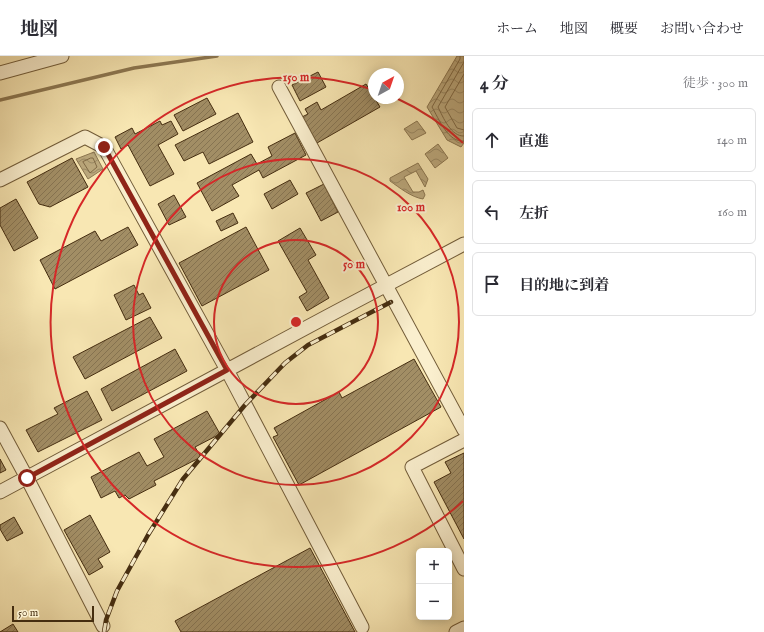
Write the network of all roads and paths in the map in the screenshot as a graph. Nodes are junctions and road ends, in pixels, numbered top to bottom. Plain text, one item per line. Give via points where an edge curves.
1 (62, 56) edge
2 (0, 73) edge
3 (279, 87) dead end
4 (0, 180) edge
5 (464, 244) edge
6 (385, 285) junction
7 (227, 370) junction
8 (0, 428) edge
9 (464, 430) edge
10 (464, 440) edge
11 (27, 478) junction
12 (0, 492) edge
13 (464, 569) edge
14 (103, 626) dead end
15 (362, 628) dead end
16 (464, 628) edge
17 (456, 632) edge

1 - 2 street
3 - 6 street
4 - 7 street via 85,137 104,147
5 - 6 street
6 - 7 street
6 - 9 street
7 - 11 street
7 - 15 street
8 - 11 street
10 - 13 street via 412,467
11 - 12 street
11 - 14 street
16 - 17 street

